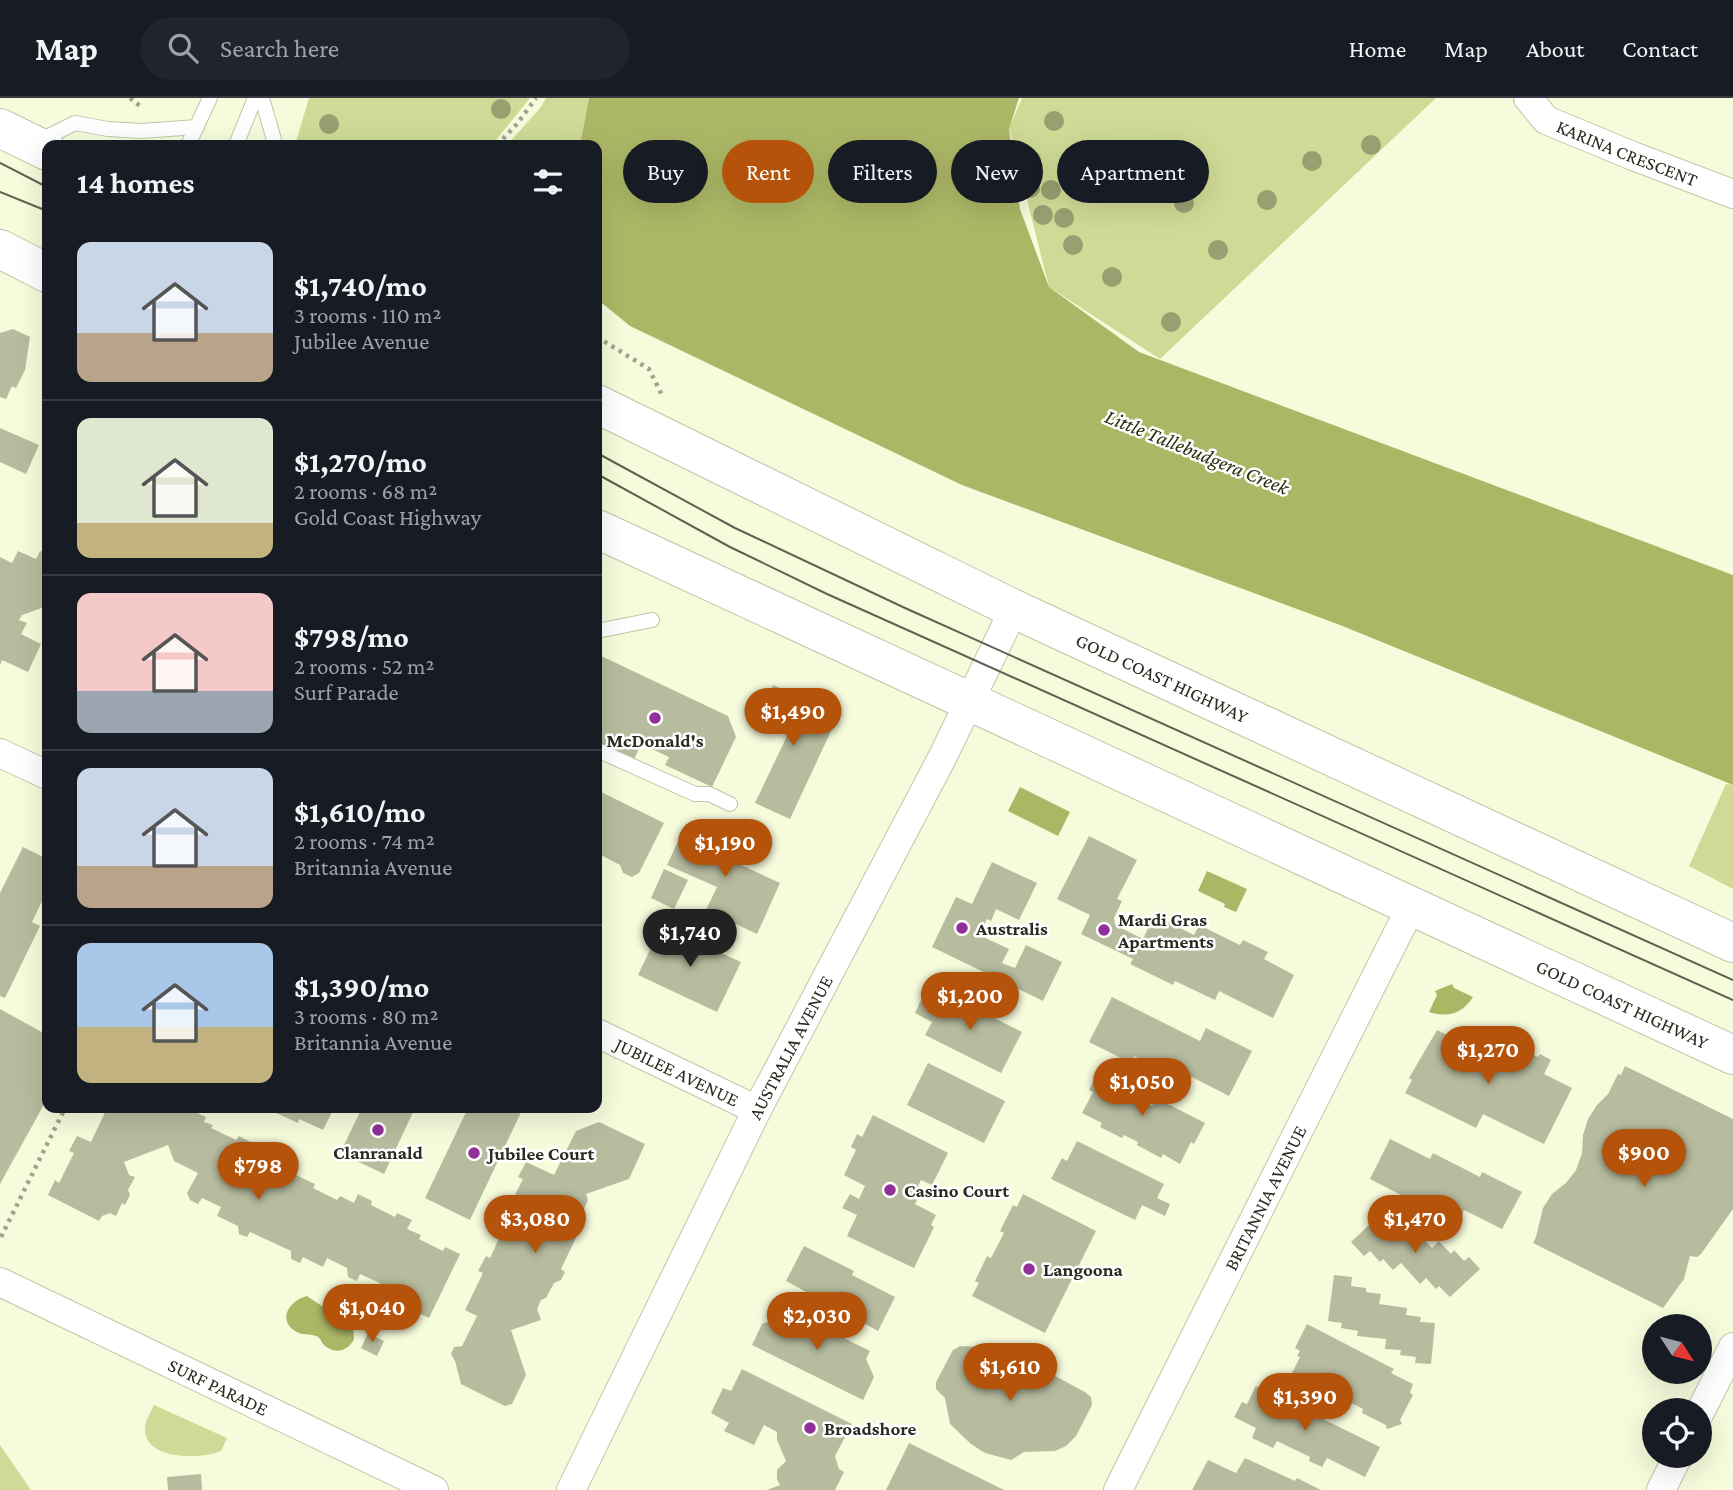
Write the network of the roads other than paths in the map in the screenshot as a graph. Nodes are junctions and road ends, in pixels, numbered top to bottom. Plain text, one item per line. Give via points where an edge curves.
1 (210, 98) edge
2 (255, 98) edge
3 (262, 98) edge
4 (1528, 98) edge
5 (197, 127) junction
6 (190, 140) edge
7 (238, 140) edge
8 (274, 140) edge
9 (27, 141) edge
10 (1733, 194) edge
11 (0, 249) edge
12 (42, 270) edge
13 (602, 406) edge
14 (602, 531) edge
15 (1014, 609) junction
16 (652, 620) dead end
17 (602, 630) edge
18 (970, 702) junction
19 (602, 752) edge
20 (0, 753) edge
21 (42, 773) edge
22 (730, 803) dead end
23 (1412, 905) junction
24 (1733, 943) edge
25 (602, 1035) edge
26 (1733, 1055) edge
27 (757, 1110) junction
28 (0, 1282) edge
29 (1733, 1347) edge
30 (1707, 1398) edge
31 (1672, 1468) edge
32 (434, 1490) edge
33 (571, 1490) edge
34 (1118, 1490) edge
35 (1661, 1490) edge

1 - 5 lane
2 - 7 lane
3 - 8 lane
4 - 10 street, KARINA CRESCENT via 1546,120
5 - 6 lane
5 - 9 lane via 108,130 75,122
11 - 12 highway
13 - 15 highway, GOLD COAST HIGHWAY
14 - 18 highway, GOLD COAST HIGHWAY
15 - 18 street, AUSTRALIA AVENUE
15 - 24 highway, GOLD COAST HIGHWAY
16 - 17 lane
18 - 23 highway, GOLD COAST HIGHWAY
18 - 27 street, AUSTRALIA AVENUE
19 - 22 lane via 695,794
20 - 21 street
23 - 26 highway, GOLD COAST HIGHWAY
23 - 34 street, BRITANNIA AVENUE
25 - 27 street, JUBILEE AVENUE
27 - 33 street, AUSTRALIA AVENUE
28 - 32 street, SURF PARADE
29 - 30 street
31 - 35 street

